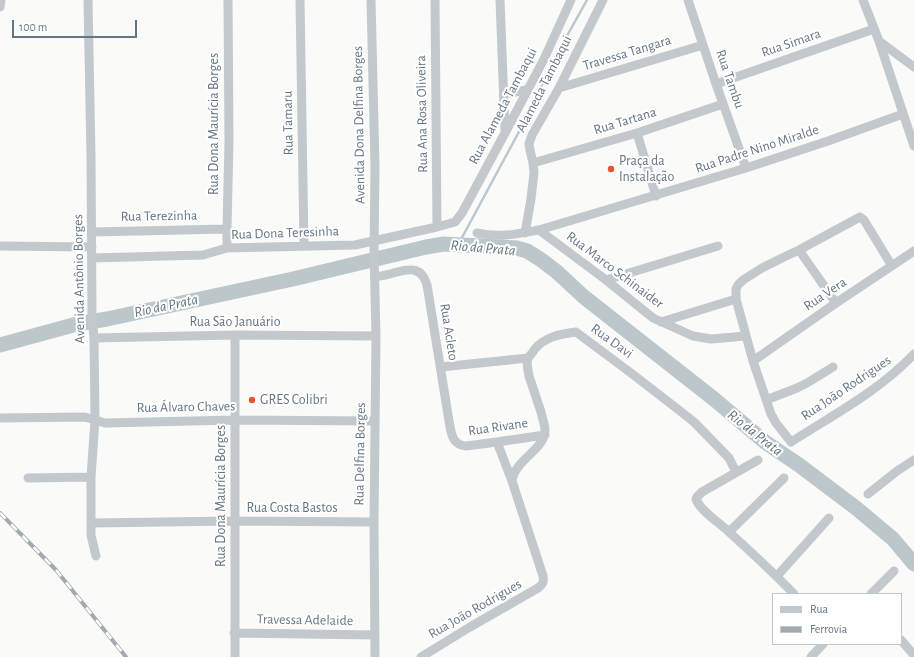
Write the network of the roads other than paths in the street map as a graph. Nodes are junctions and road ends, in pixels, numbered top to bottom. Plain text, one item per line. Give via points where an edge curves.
1 (1, 0) edge
2 (88, 0) edge
3 (228, 0) edge
4 (300, 0) edge
5 (371, 0) edge
6 (435, 0) edge
7 (500, 0) edge
8 (571, 0) edge
9 (603, 0) edge
10 (688, 0) edge
11 (863, 0) edge
12 (0, 7) edge
13 (874, 29) junction
14 (879, 41) junction
15 (703, 45) junction
16 (914, 67) edge
17 (716, 84) junction
18 (559, 88) junction
19 (526, 90) junction
20 (504, 91) junction
21 (723, 104) junction
22 (903, 114) junction
23 (505, 133) junction
24 (637, 133) junction
25 (914, 146) edge
26 (533, 163) junction
27 (746, 168) junction
28 (656, 196) junction
29 (454, 222) joint
30 (438, 227) junction
31 (227, 229) junction
32 (539, 230) junction
33 (92, 232) junction
34 (477, 233) dead end
35 (525, 233) junction
36 (375, 240) junction
37 (0, 246) edge
38 (304, 246) junction
39 (718, 246) dead end
40 (92, 247) junction
41 (227, 248) junction
42 (374, 250) joint
43 (799, 250) junction
44 (914, 251) edge
45 (92, 258) junction
46 (892, 266) junction
47 (375, 273) junction
48 (606, 280) junction
49 (736, 300) junction
50 (836, 304) junction
51 (661, 322) junction
52 (94, 334) junction
53 (235, 335) junction
54 (376, 336) junction
55 (746, 336) junction
56 (914, 354) edge
57 (528, 358) junction
58 (753, 361) junction
59 (441, 367) junction
60 (833, 367) dead end
61 (766, 400) junction
62 (0, 418) edge
63 (95, 420) junction
64 (235, 420) junction
65 (375, 421) junction
66 (545, 435) junction
67 (497, 442) junction
68 (456, 443) joint
69 (758, 460) dead end
70 (914, 460) edge
71 (736, 472) junction
72 (91, 477) junction
73 (28, 478) dead end
74 (784, 478) dead end
75 (512, 481) junction
76 (868, 494) dead end
77 (829, 518) dead end
78 (235, 521) junction
79 (374, 522) junction
80 (91, 523) junction
81 (729, 532) junction
82 (96, 556) dead end
83 (894, 571) dead end
84 (776, 576) junction
85 (793, 593) edge
86 (872, 593) edge
87 (234, 633) junction
88 (375, 635) junction
89 (902, 641) edge
90 (822, 645) edge
91 (914, 655) edge
92 (235, 657) edge
93 (375, 657) edge
94 (421, 657) edge
95 (810, 657) edge

1 - 12 street
2 - 33 street, Avenida Antônio Borges
3 - 31 street, Rua Dona Maurícia Borges
4 - 38 street, Rua Tamaru
5 - 36 street, Avenida Dona Delfina Borges
6 - 30 street, Rua Ana Rosa Oliveira
7 - 20 street
8 - 19 street, Rua Alameda Tambaqui via 544,59
9 - 18 street, Alameda Tambaqui
10 - 15 street, Rua Tambu
11 - 13 street
13 - 14 street
13 - 17 street, Rua Simara
14 - 16 street
14 - 22 street
15 - 17 street, Rua Tambu
15 - 18 street, Travessa Tangara
17 - 21 street, Rua Tambu
18 - 26 street, Alameda Tambaqui via 532,135 529,144
19 - 20 street via 510,93
19 - 23 street, Rua Alameda Tambaqui
20 - 23 street
21 - 24 street, Rua Tartana
21 - 27 street, Rua Tambu
22 - 25 street
22 - 27 street, Rua Padre Nino Miralde
23 - 29 street, Rua Alameda Tambaqui via 462,213
24 - 26 street, Rua Tartana
24 - 28 street
26 - 35 street, Alameda Tambaqui via 533,185
27 - 28 street, Rua Padre Nino Miralde
28 - 32 street, Rua Padre Nino Miralde
29 - 30 street, Rua Dona Teresinha
30 - 36 street, Rua Dona Teresinha
31 - 33 street, Rua Terezinha
31 - 41 street, Rua Dona Maurícia Borges
32 - 35 street, Rua Padre Nino Miralde
32 - 48 street, Rua Marco Schinaider
33 - 40 street, Avenida Antônio Borges
34 - 35 street, Rua Padre Nino Miralde via 493,236
36 - 38 street, Rua Dona Teresinha via 355,245
36 - 42 street, Avenida Dona Delfina Borges
37 - 40 street
38 - 41 street, Rua Dona Teresinha
39 - 48 street
40 - 45 street, Avenida Antônio Borges
41 - 45 street, Rua Dona Teresinha via 203,255
42 - 47 street, Rua Delfina Borges
43 - 46 street via 861,217
43 - 49 street via 743,280 736,289
43 - 50 street
44 - 46 street, Rua Vera
45 - 52 street, Avenida Antônio Borges
46 - 50 street, Rua Vera
47 - 54 street, Rua Delfina Borges
47 - 59 street, Rua Acleto via 414,270 425,279
48 - 51 street, Rua Marco Schinaider
49 - 51 street
49 - 55 street
50 - 58 street, Rua Vera
51 - 55 street, Rua Marco Schinaider via 692,336 711,339
52 - 53 street, Rua Sāo Januário
52 - 63 street, Avenida Antônio Borges
53 - 54 street, Rua Sāo Januário
53 - 64 street, Rua Dona Maurícia Borges
54 - 65 street, Rua Delfina Borges
55 - 58 street
56 - 61 street, Rua Joāo Rodrigues via 872,391 791,442 776,423
57 - 59 street
57 - 66 street via 528,370
57 - 71 street, Rua Davi via 546,339 576,332 694,422 729,458
58 - 61 street
59 - 68 street, Rua Acleto via 450,427
60 - 61 street via 798,388
62 - 63 street, Rua Álvaro Chaves via 85,417
63 - 64 street, Rua Álvaro Chaves via 105,423
63 - 72 street, Avenida Antônio Borges
64 - 65 street, Rua Álvaro Chaves
64 - 78 street, Rua Dona Maurícia Borges
65 - 79 street, Rua Delfina Borges
66 - 67 street, Rua Rivane
66 - 75 street via 516,470
67 - 68 street, Rua Rivane via 466,446
67 - 75 street
69 - 71 street
70 - 76 street
71 - 81 street via 702,492 696,499 700,507
72 - 73 street
72 - 80 street, Avenida Antônio Borges
74 - 81 street
75 - 94 street, Rua João Rodrigues via 543,576 542,584
77 - 84 street
78 - 79 street, Rua Costa Bastos
78 - 80 street, Rua Costa Bastos
78 - 87 street, Rua Dona Maurícia Borges
79 - 88 street, Rua Delfina Borges
80 - 82 street, Avenida Antônio Borges
81 - 84 street
83 - 86 street
84 - 85 street
87 - 88 street, Travessa Adelaide
87 - 92 street, Rua Dona Maurícia Borges
88 - 93 street, Rua Delfina Borges
89 - 91 street
90 - 95 street

